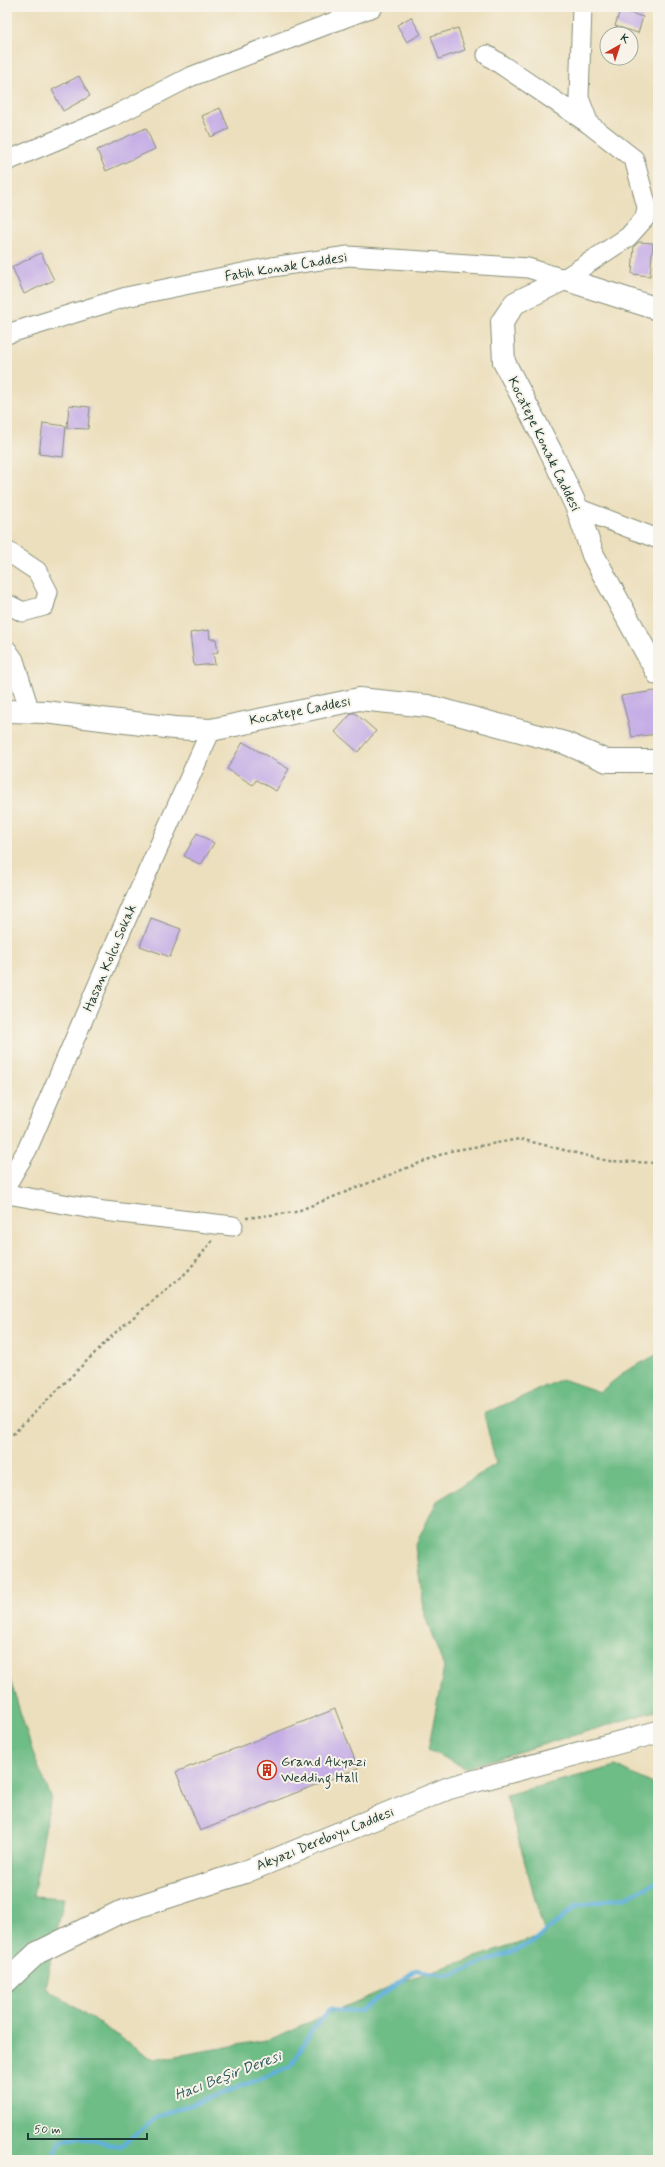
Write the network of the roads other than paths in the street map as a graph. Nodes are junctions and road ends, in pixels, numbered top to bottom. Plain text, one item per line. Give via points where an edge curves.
1 (372, 7) edge
2 (582, 7) edge
3 (487, 55) dead end
4 (589, 124) junction
5 (7, 161) edge
6 (652, 218) edge
7 (564, 279) junction
8 (658, 309) edge
9 (8, 331) edge
10 (577, 508) junction
11 (658, 539) edge
12 (7, 551) edge
13 (7, 604) edge
14 (7, 650) edge
15 (658, 674) edge
16 (7, 711) edge
17 (30, 712) junction
18 (211, 730) junction
19 (658, 761) edge
20 (7, 1184) edge
21 (7, 1194) edge
22 (233, 1226) road end
23 (658, 1732) edge
24 (7, 1981) edge

1 - 5 street via 190,77 116,116
2 - 4 street via 578,98
3 - 4 street
4 - 6 street via 634,159 646,207
6 - 7 street
7 - 8 main road, Fatih Konak Caddesi
7 - 9 street, Fatih Konak Caddesi via 528,268 348,256 272,267 126,297
7 - 10 main road, Kocatepe Konak Caddesi via 515,303 502,322 504,362
10 - 11 street
10 - 15 main road, Kocatepe Konak Caddesi via 593,555
12 - 13 street via 37,571 48,592 44,606 23,612
14 - 17 street via 14,660
16 - 17 main road, Kocatepe Caddesi
17 - 18 main road, Kocatepe Caddesi
18 - 19 main road, Kocatepe Caddesi via 359,699 428,706 565,743 607,760
18 - 20 street, Hasan Kolcu Sokak via 27,1150
21 - 22 street via 104,1211
23 - 24 main road, Akyazı Dereboyu Caddesi via 449,1788 245,1872 118,1914 37,1953

